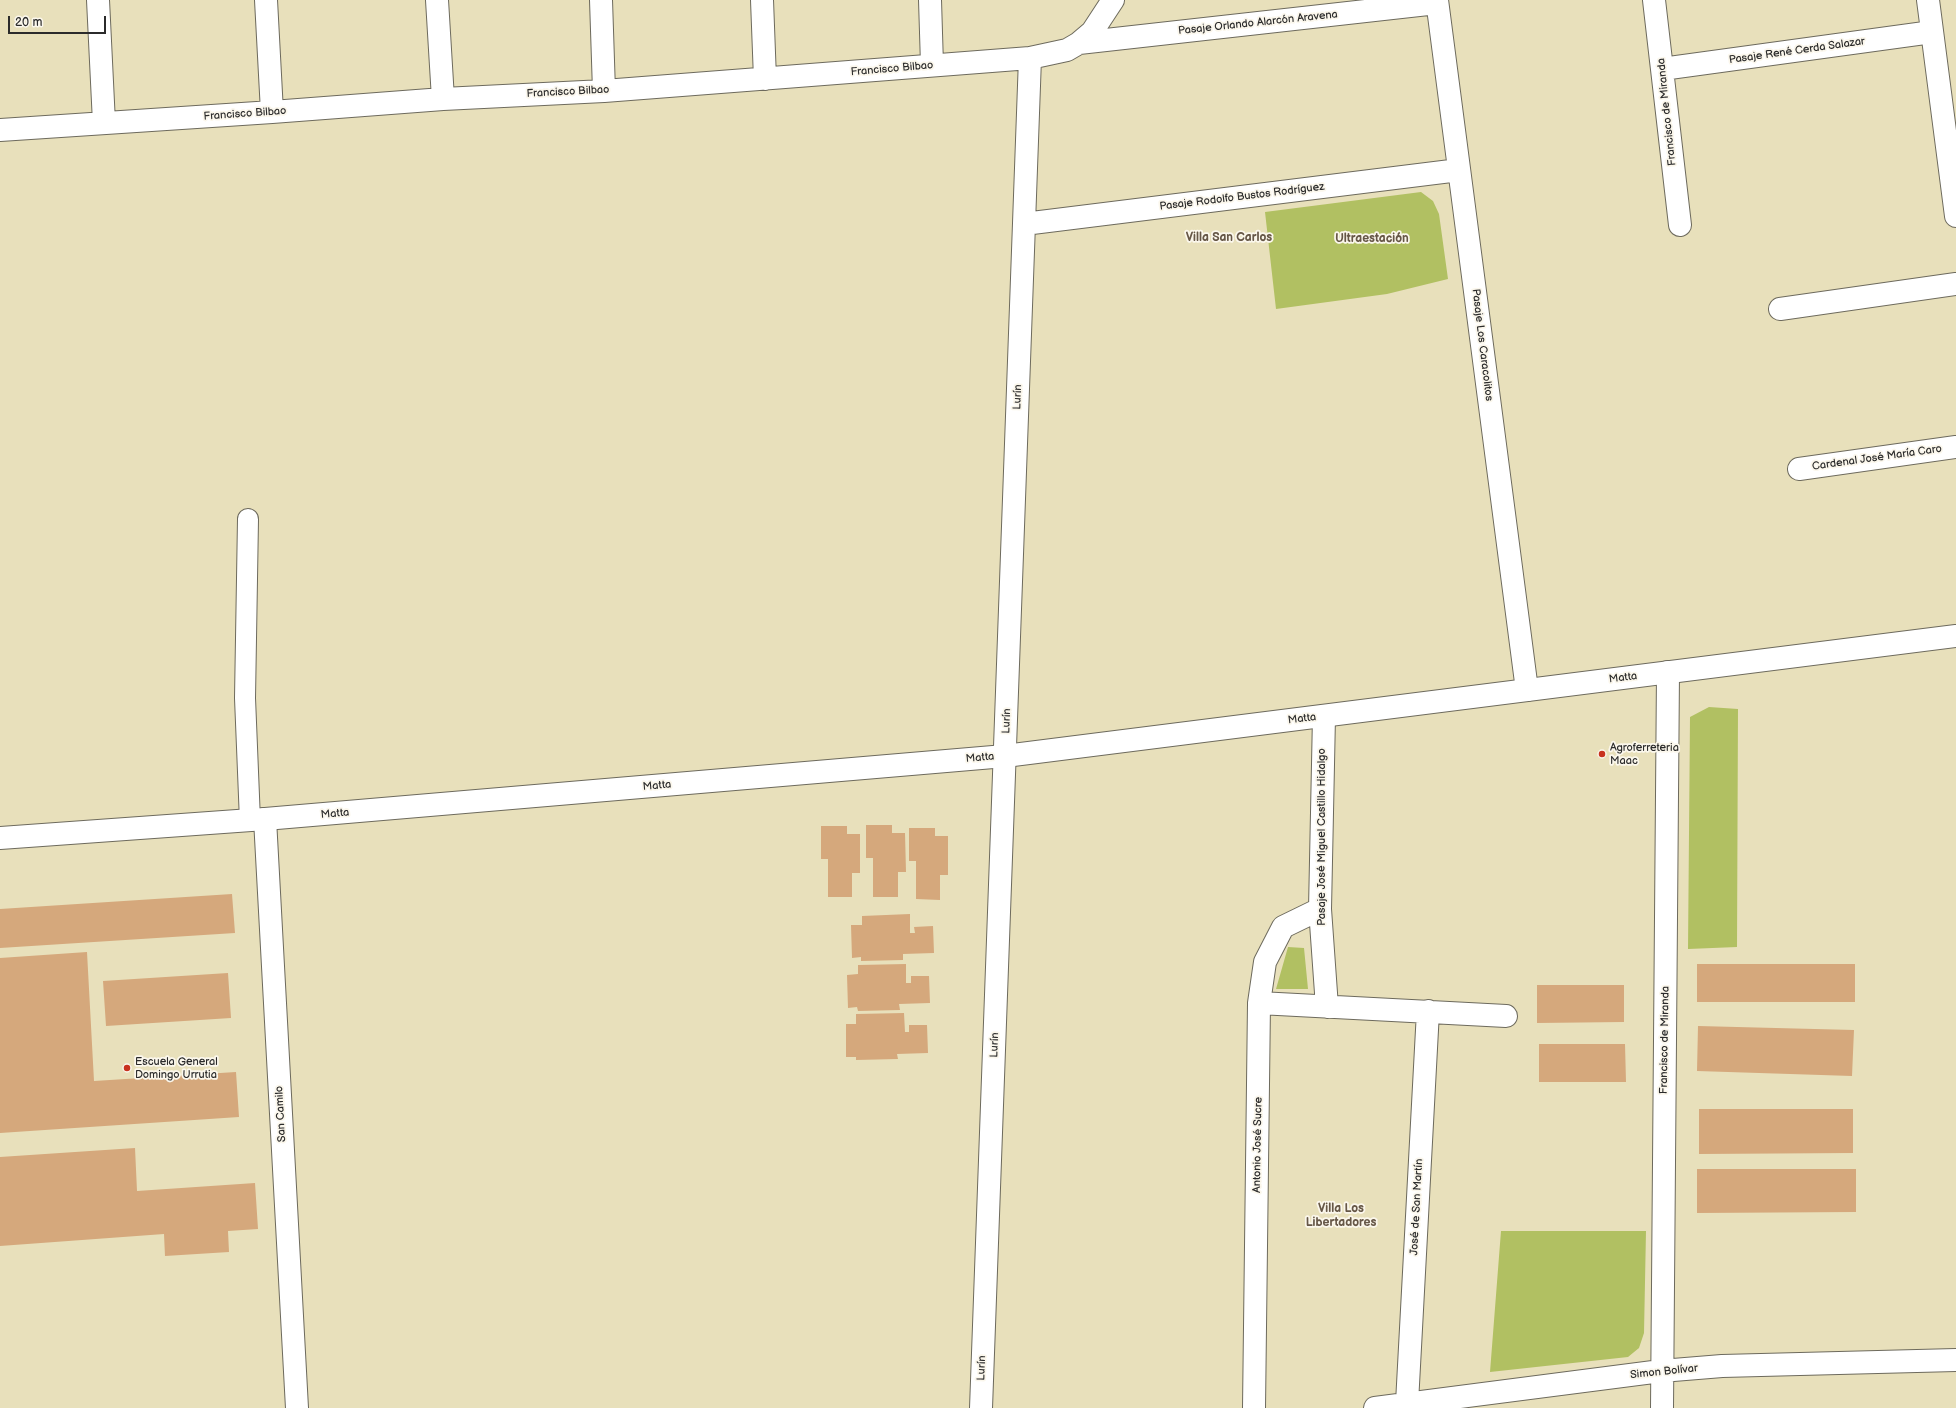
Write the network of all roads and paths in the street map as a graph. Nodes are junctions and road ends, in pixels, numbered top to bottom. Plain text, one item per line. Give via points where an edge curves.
1 (98, 0) edge
2 (266, 0) edge
3 (437, 0) edge
4 (601, 0) edge
5 (762, 0) edge
6 (930, 0) edge
7 (1113, 0) edge
8 (1654, 0) edge
9 (1928, 0) edge
10 (1437, 2) edge
11 (1932, 32) junction
12 (1079, 43) junction
13 (1030, 58) junction
14 (932, 65) junction
15 (1662, 69) junction
16 (765, 79) junction
17 (604, 91) junction
18 (443, 99) junction
19 (272, 112) junction
20 (104, 123) junction
21 (0, 130) edge
22 (1459, 170) junction
23 (1956, 216) edge
24 (1024, 224) junction
25 (1680, 225) dead end
26 (1956, 284) edge
27 (1780, 309) dead end
28 (1956, 447) edge
29 (1799, 469) dead end
30 (248, 519) dead end
31 (1956, 636) edge
32 (1668, 672) junction
33 (1527, 690) junction
34 (1324, 716) junction
35 (1005, 756) junction
36 (258, 820) junction
37 (0, 838) edge
38 (1320, 909) junction
39 (1259, 1003) junction
40 (1327, 1007) junction
41 (1428, 1011) junction
42 (1506, 1016) dead end
43 (1956, 1360) edge
44 (1661, 1371) junction
45 (1407, 1403) junction
46 (297, 1408) edge
47 (981, 1408) edge
48 (1254, 1408) edge
49 (1375, 1408) edge
50 (1662, 1408) edge

1 - 20 street
2 - 19 street
3 - 18 street
4 - 17 street
5 - 16 street
6 - 14 street
7 - 12 street, Francisco Bilbao via 1092,32
8 - 15 street, Francisco de Miranda
9 - 11 street
10 - 12 street, Pasaje Orlando Alarcón Aravena
10 - 22 street, Pasaje Los Caracolitos
11 - 15 street, Pasaje René Cerda Salazar
11 - 23 street
12 - 13 street, Francisco Bilbao via 1060,52
13 - 14 street, Francisco Bilbao
13 - 24 street, Lurín
14 - 16 street, Francisco Bilbao
15 - 25 street, Francisco de Miranda
16 - 17 street, Francisco Bilbao
17 - 18 street, Francisco Bilbao
18 - 19 street, Francisco Bilbao
19 - 20 street, Francisco Bilbao
20 - 21 street, Francisco Bilbao
22 - 24 street, Pasaje Rodolfo Bustos Rodríguez
22 - 33 street, Pasaje Los Caracolitos
24 - 35 street, Lurín
26 - 27 street
28 - 29 street, Cardenal José María Caro
30 - 36 lane via 245,698
31 - 32 street, Matta
32 - 33 street, Matta
32 - 44 street, Francisco de Miranda
33 - 34 street, Matta
34 - 35 street, Matta
34 - 38 street, Pasaje José Miguel Castillo Hidalgo
35 - 36 street, Matta
35 - 47 street, Lurín
36 - 37 street, Matta
36 - 46 street, San Camilo
38 - 39 street, Antonio José Sucre via 1283,927 1265,962
38 - 40 street, Pasaje José Miguel Castillo Hidalgo
39 - 40 street
39 - 48 street, Antonio José Sucre
40 - 41 street
41 - 42 street
41 - 45 street, José de San Martín
43 - 44 street, Simon Bolívar via 1722,1366
44 - 45 street, Simon Bolívar
44 - 50 street, Francisco de Miranda
45 - 49 street, Simon Bolívar

